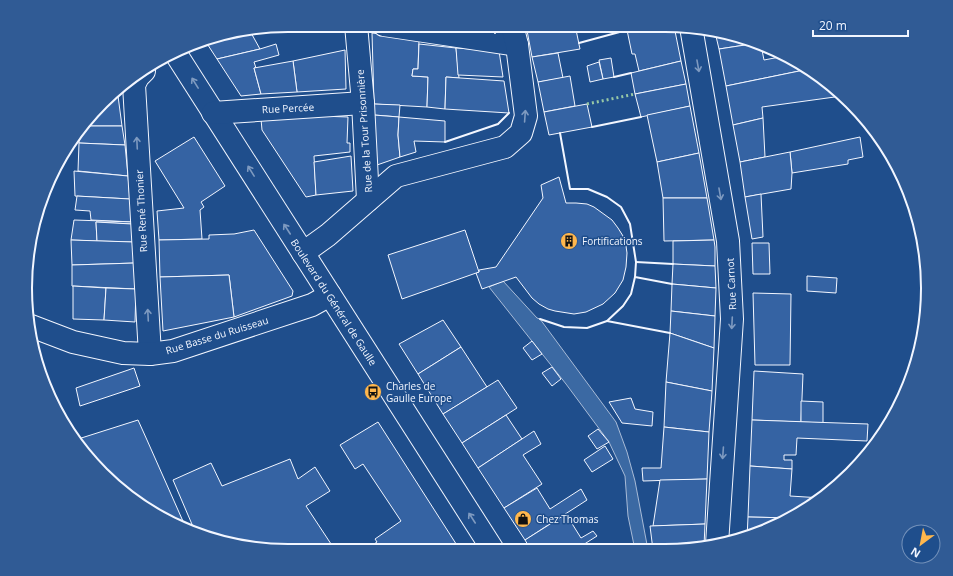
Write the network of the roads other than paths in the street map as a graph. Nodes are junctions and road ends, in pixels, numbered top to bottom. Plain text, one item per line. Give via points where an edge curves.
1 (357, 32) edge
2 (476, 32) edge
3 (692, 34) edge
4 (515, 35) edge
5 (178, 57) edge
6 (135, 83) edge
7 (363, 103) junction
8 (214, 113) junction
9 (368, 200) junction
10 (303, 253) junction
11 (330, 295) junction
12 (35, 328) edge
13 (150, 354) junction
14 (717, 538) edge
15 (489, 544) edge

1 - 7 street, Rue de la Tour Prisonnière
2 - 4 street
3 -> 14 street, Rue Carnot via 728,241 732,319
9 -> 4 street via 396,176 505,147 521,133 526,116
8 -> 5 street, Boulevard du Général de Gaulle
13 -> 6 street, Rue René Thonier
7 - 8 street, Rue Percée
7 - 9 street, Rue de la Tour Prisonnière
10 -> 8 street, Boulevard du Général de Gaulle
9 - 10 street, Rue de la Tour Prisonnière
10 - 11 street, Boulevard du Général de Gaulle
11 - 13 street, Rue Basse du Ruisseau via 312,305 195,344
15 -> 11 street, Boulevard du Général de Gaulle
12 - 13 street, Rue Basse du Ruisseau via 74,342 123,353

